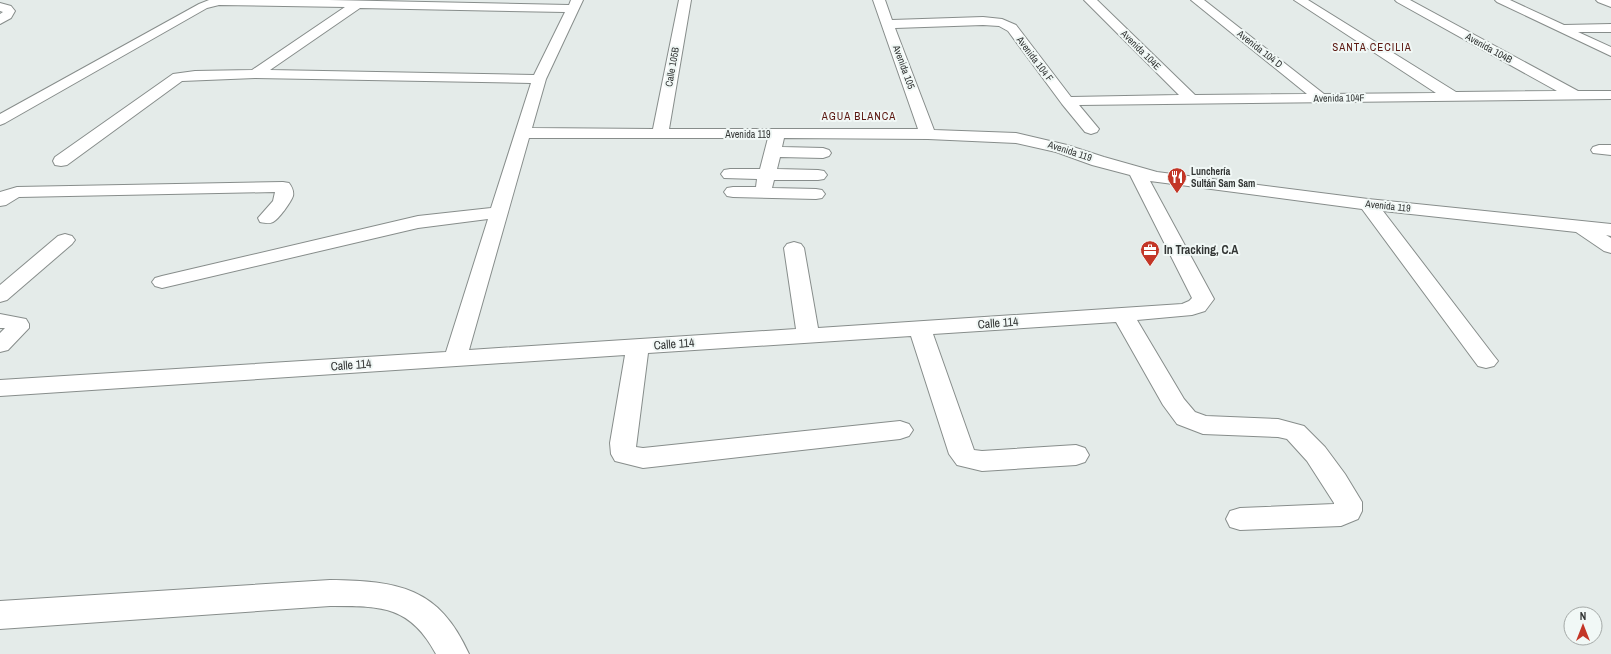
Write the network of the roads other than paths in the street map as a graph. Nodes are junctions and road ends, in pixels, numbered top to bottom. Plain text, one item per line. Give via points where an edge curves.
1 (685, 0) edge
2 (879, 0) edge
3 (1090, 0) edge
4 (1197, 0) edge
5 (1300, 0) edge
6 (1401, 0) edge
7 (1501, 0) edge
8 (1602, 0) edge
9 (1611, 3) edge
10 (356, 5) junction
11 (575, 5) edge
12 (0, 6) edge
13 (0, 20) edge
14 (889, 24) junction
15 (1561, 28) junction
16 (1611, 28) edge
17 (1611, 52) edge
18 (255, 74) junction
19 (539, 78) junction
20 (1611, 95) edge
21 (1576, 96) junction
22 (1453, 97) junction
23 (1322, 98) junction
24 (1192, 100) junction
25 (1067, 101) junction
26 (0, 120) edge
27 (1091, 129) dead end
28 (523, 133) junction
29 (660, 133) junction
30 (777, 134) junction
31 (928, 134) junction
32 (773, 152) junction
33 (823, 153) dead end
34 (61, 161) dead end
35 (1137, 172) junction
36 (730, 174) dead end
37 (768, 174) junction
38 (818, 175) dead end
39 (733, 192) dead end
40 (763, 193) junction
41 (816, 194) dead end
42 (0, 201) edge
43 (1368, 204) junction
44 (500, 212) junction
45 (267, 218) dead end
46 (1580, 227) junction
47 (1611, 230) edge
48 (65, 240) dead end
49 (1611, 247) edge
50 (794, 248) dead end
51 (162, 282) dead end
52 (0, 296) edge
53 (1123, 315) junction
54 (0, 321) edge
55 (920, 328) junction
56 (808, 335) junction
57 (0, 345) edge
58 (638, 346) junction
59 (455, 358) junction
60 (1486, 361) dead end
61 (0, 388) edge
62 (900, 430) dead end
63 (1076, 455) dead end
64 (1240, 518) dead end
65 (0, 615) edge
66 (453, 654) edge

1 - 29 street, Calle 105B
2 - 14 street, Avenida 105
3 - 24 street, Avenida 104E
4 - 23 street, Avenida 104 D
5 - 22 street
6 - 21 street, Avenida 104B
7 - 15 street
8 - 9 street
10 - 11 street
10 - 18 street
10 - 26 street via 218,1 209,3
11 - 19 street
12 - 13 street via 9,11
14 - 25 street, Avenida 104 F via 983,21 1002,23 1012,28
14 - 31 street, Avenida 105
15 - 16 street
15 - 17 street
18 - 19 street
18 - 34 street via 178,77
19 - 28 street
20 - 21 street, Avenida 104F
21 - 22 street, Avenida 104F
22 - 23 street, Avenida 104F
23 - 24 street, Avenida 104F
24 - 25 street, Avenida 104F
25 - 27 street, Avenida 104 F
28 - 29 street, Avenida 119
28 - 44 street
29 - 30 street, Avenida 119
30 - 31 street, Avenida 119
30 - 32 street
31 - 35 street, Avenida 119 via 1016,138 1061,148
32 - 33 street
32 - 37 street
35 - 43 street, Avenida 119 via 1156,177
35 - 53 street, Calle 114 via 1203,299 1197,306 1184,310
36 - 37 street
37 - 38 street
37 - 40 street
39 - 40 street
40 - 41 street
42 - 45 street via 16,192 283,187 284,197
43 - 46 street, Avenida 119
43 - 60 street
44 - 51 street via 418,222
44 - 59 street
46 - 47 street, Avenida 119
46 - 49 street
48 - 52 street
50 - 56 street
53 - 55 street, Calle 114
53 - 64 street via 1186,418 1203,425 1266,427 1293,431 1316,454 1348,502 1348,511 1341,515
54 - 57 street via 18,324 18,328
55 - 56 street, Calle 114
55 - 63 street via 962,454 966,458 982,461
56 - 58 street, Calle 114
58 - 59 street, Calle 114
58 - 62 street via 622,443 624,454 643,458
59 - 61 street, Calle 114
65 - 66 street via 330,593 366,593 396,598 419,608 434,624

